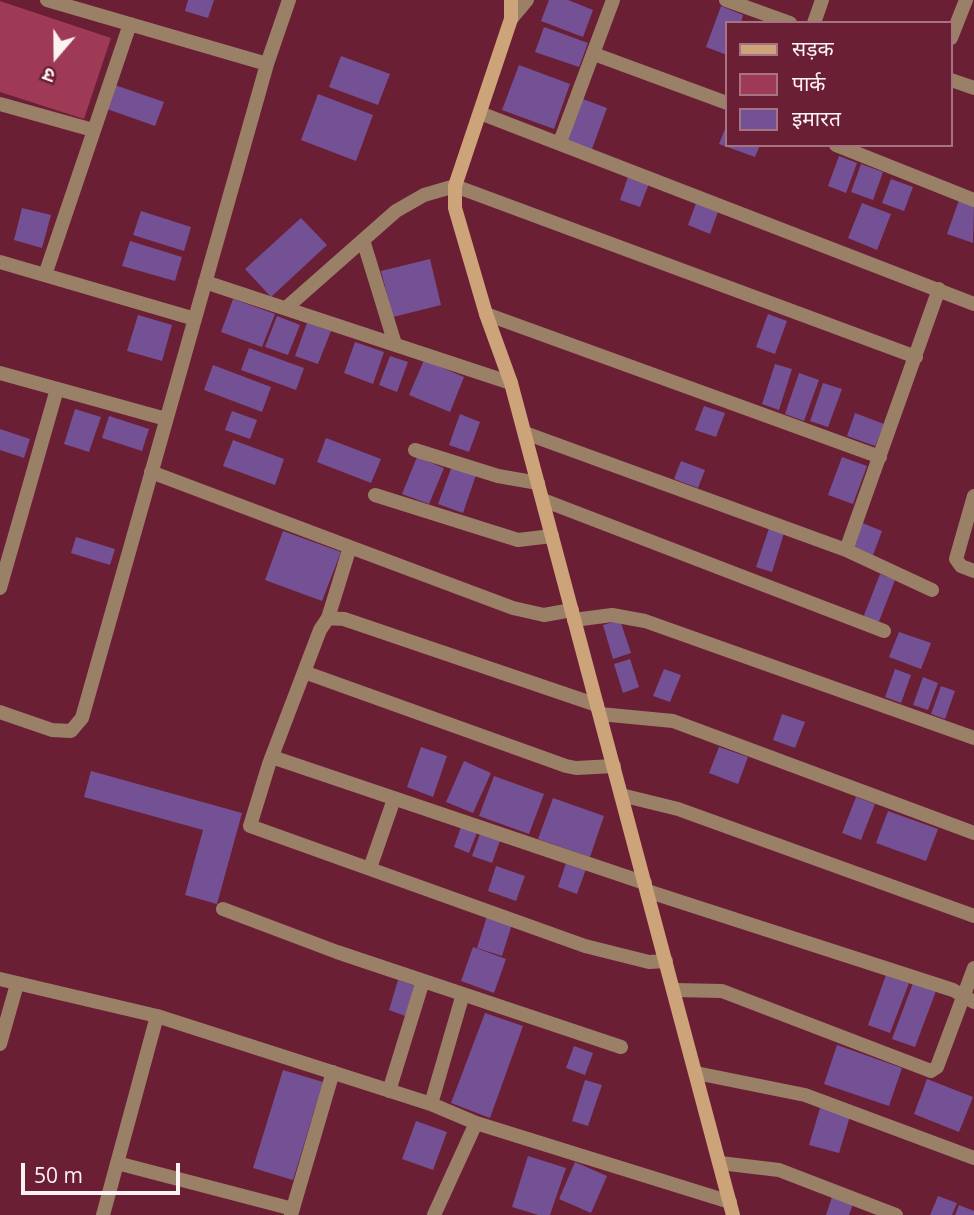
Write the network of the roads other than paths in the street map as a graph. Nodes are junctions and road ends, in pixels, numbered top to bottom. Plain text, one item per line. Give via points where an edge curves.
1 (47, 0) edge
2 (289, 0) edge
3 (511, 0) edge
4 (527, 0) edge
5 (613, 0) edge
6 (726, 0) edge
7 (822, 0) edge
8 (966, 0) edge
9 (511, 19) junction
10 (784, 21) edge
11 (815, 21) edge
12 (130, 24) junction
13 (953, 33) edge
14 (594, 54) junction
15 (267, 64) junction
16 (953, 81) edge
17 (974, 88) edge
18 (726, 103) edge
19 (0, 104) edge
20 (480, 113) junction
21 (93, 131) junction
22 (560, 142) junction
23 (841, 147) edge
24 (455, 186) junction
25 (974, 200) edge
26 (363, 240) junction
27 (0, 262) edge
28 (45, 275) junction
29 (205, 282) junction
30 (939, 289) junction
31 (974, 303) edge
32 (286, 308) junction
33 (486, 314) junction
34 (195, 319) junction
35 (395, 344) junction
36 (916, 357) junction
37 (0, 373) edge
38 (511, 383) junction
39 (57, 388) junction
40 (166, 419) junction
41 (525, 433) junction
42 (415, 450) dead end
43 (880, 457) junction
44 (151, 472) junction
45 (538, 483) junction
46 (376, 495) dead end
47 (974, 497) edge
48 (542, 500) junction
49 (552, 536) junction
50 (350, 547) junction
51 (846, 550) junction
52 (974, 571) edge
53 (0, 588) edge
54 (932, 590) dead end
55 (573, 615) junction
56 (328, 618) junction
57 (884, 631) dead end
58 (304, 672) junction
59 (599, 710) junction
60 (0, 712) edge
61 (974, 738) edge
62 (272, 757) junction
63 (614, 766) junction
64 (621, 795) junction
65 (394, 799) junction
66 (974, 833) edge
67 (369, 868) junction
68 (646, 887) junction
69 (222, 908) dead end
70 (974, 916) edge
71 (666, 961) junction
72 (974, 968) edge
73 (0, 979) edge
74 (423, 981) junction
75 (18, 984) junction
76 (674, 990) junction
77 (463, 994) junction
78 (969, 999) edge
79 (157, 1016) junction
80 (0, 1044) edge
81 (621, 1047) dead end
82 (333, 1072) junction
83 (696, 1073) junction
84 (389, 1091) junction
85 (430, 1104) junction
86 (476, 1123) junction
87 (974, 1158) edge
88 (117, 1163) junction
89 (720, 1163) junction
90 (732, 1209) edge
91 (292, 1212) edge
92 (103, 1215) edge
93 (434, 1215) edge
94 (896, 1215) edge

1 - 12 street
2 - 15 street
3 - 9 street
4 - 9 street
5 - 14 street
6 - 10 street
7 - 11 street
8 - 13 street
9 - 20 street
12 - 15 street
12 - 21 street
14 - 18 street
14 - 22 street
15 - 29 street
16 - 17 street
19 - 21 street
20 - 22 street
20 - 24 street
21 - 28 street
22 - 30 street
23 - 25 street
24 - 26 street via 396,211
24 - 33 street via 460,231
24 - 36 street
26 - 32 street
26 - 35 street
27 - 28 street
28 - 34 street
29 - 32 street
29 - 34 street
30 - 31 street
30 - 36 street
32 - 35 street
33 - 38 street
33 - 43 street
34 - 40 street
35 - 38 street
36 - 43 street
37 - 39 street
38 - 41 street
39 - 40 street
39 - 53 street
40 - 44 street
41 - 45 street
41 - 51 street
42 - 45 street via 498,476
43 - 51 street
44 - 50 street
44 - 60 street via 82,718 71,731 52,730
45 - 48 street
46 - 49 street via 518,540
47 - 52 street via 956,559
48 - 49 street
48 - 57 street
49 - 55 street
50 - 55 street via 513,608
50 - 56 street
51 - 54 street
55 - 59 street
55 - 61 street via 645,621
56 - 58 street
56 - 59 street via 344,619
58 - 62 street
58 - 63 street via 566,766
59 - 63 street
59 - 66 street via 673,721
62 - 65 street
62 - 67 street via 252,828
63 - 64 street
64 - 68 street
64 - 70 street via 678,809
65 - 67 street
65 - 68 street
67 - 71 street via 585,946 649,962
68 - 71 street
68 - 78 street
69 - 74 street
71 - 76 street
72 - 78 street
73 - 75 street
74 - 77 street
74 - 84 street
75 - 79 street
75 - 80 street
76 - 78 street via 722,991 931,1071
76 - 83 street
77 - 81 street
77 - 85 street
79 - 82 street
79 - 88 street
82 - 84 street
82 - 91 street
83 - 87 street via 805,1095
83 - 89 street
84 - 85 street
85 - 86 street
86 - 90 street
86 - 93 street
88 - 91 street
88 - 92 street
89 - 90 street
89 - 94 street via 779,1170

